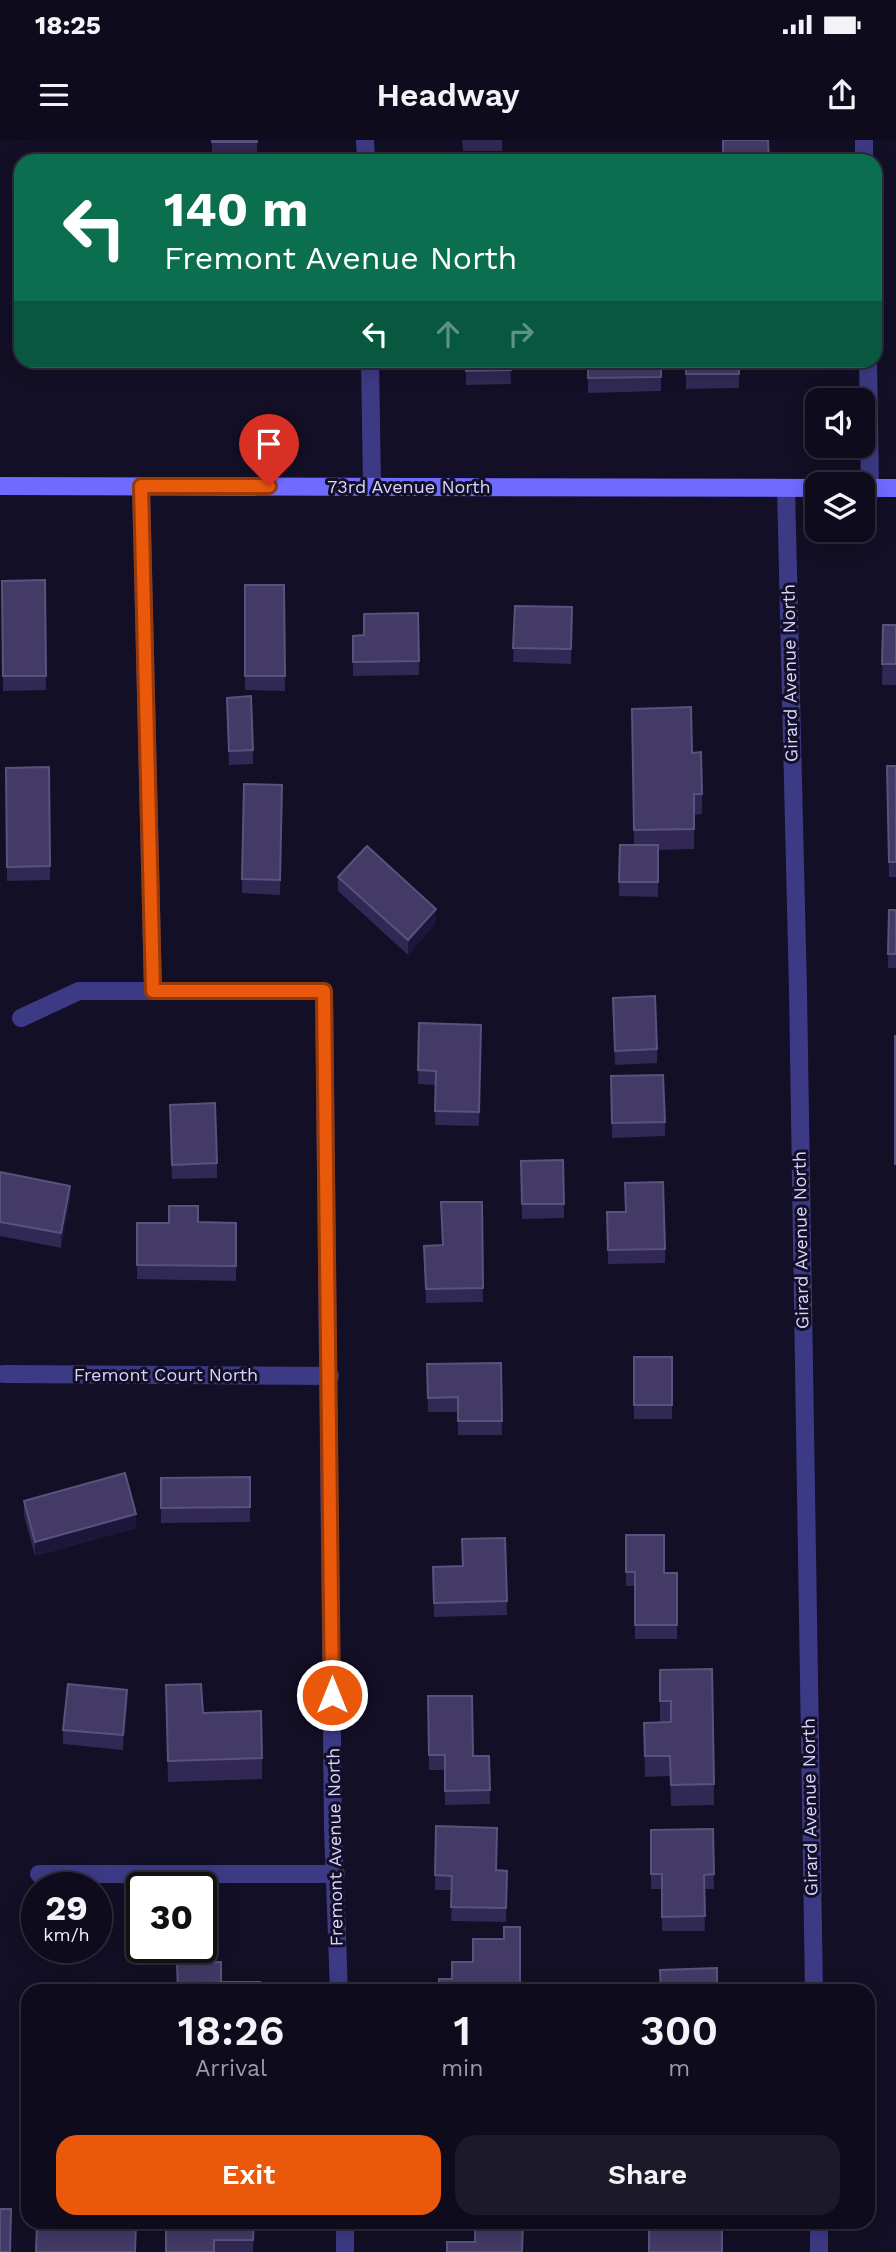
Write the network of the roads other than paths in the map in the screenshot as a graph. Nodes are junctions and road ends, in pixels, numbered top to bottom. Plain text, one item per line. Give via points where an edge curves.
1 (370, 368) edge
2 (868, 368) edge
3 (866, 472) edge
4 (0, 486) edge
5 (141, 486) junction
6 (372, 486) junction
7 (786, 488) junction
8 (805, 488) edge
9 (875, 488) edge
10 (896, 488) edge
11 (153, 991) junction
12 (21, 1018) dead end
13 (3, 1374) dead end
14 (330, 1376) junction
15 (112, 1874) edge
16 (336, 1874) junction
17 (339, 1984) edge
18 (814, 1984) edge
19 (345, 2229) edge
20 (819, 2229) edge
21 (345, 2252) edge
22 (820, 2252) edge

1 - 6 street
2 - 3 street
4 - 5 street, 73rd Avenue North
5 - 6 street, 73rd Avenue North
5 - 11 street
6 - 7 street, 73rd Avenue North
7 - 8 street, 73rd Avenue North
7 - 18 street, Girard Avenue North
9 - 10 street
11 - 12 street, Fremont Avenue North via 79,991
11 - 14 street, Fremont Avenue North via 324,991
13 - 14 street, Fremont Court North
14 - 16 street, Fremont Avenue North
15 - 16 street
16 - 17 street, Fremont Avenue North
19 - 21 street
20 - 22 street

